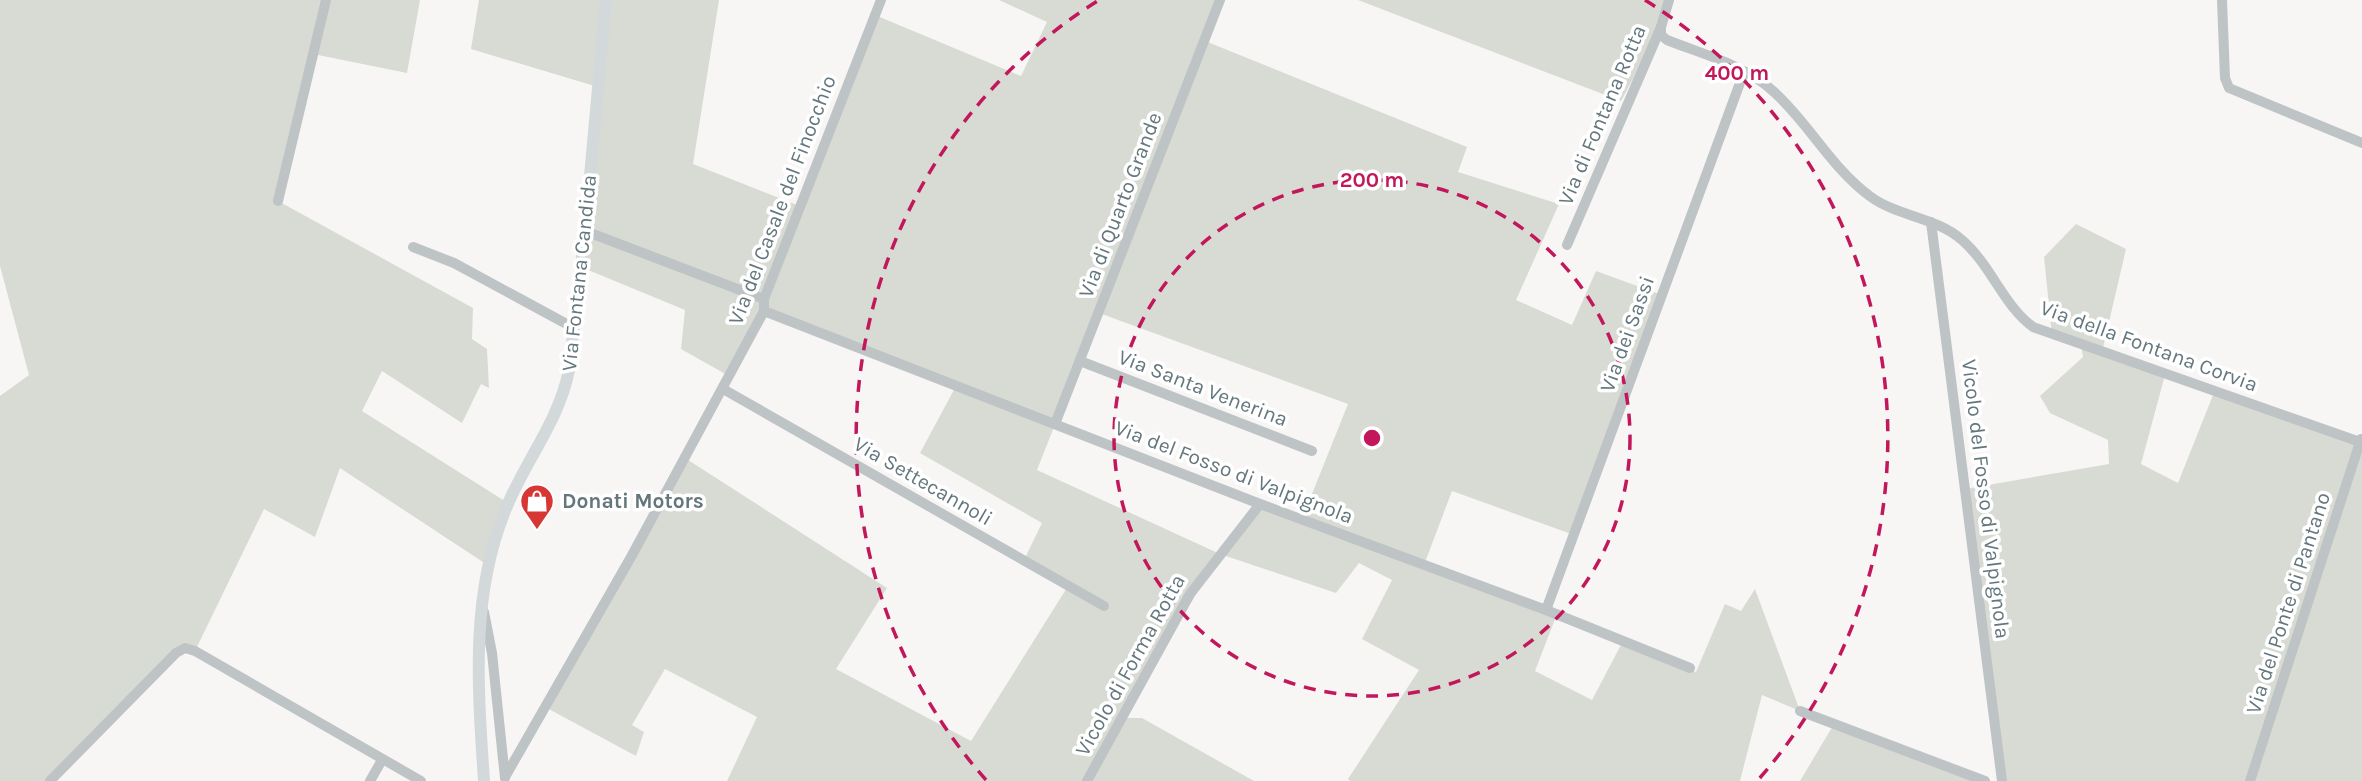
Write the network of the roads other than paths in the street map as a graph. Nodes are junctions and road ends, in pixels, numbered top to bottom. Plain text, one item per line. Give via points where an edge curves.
1 (326, 0) edge
2 (606, 0) edge
3 (881, 0) edge
4 (1220, 0) edge
5 (2222, 0) edge
6 (1669, 1) edge
7 (1661, 27) junction
8 (1744, 72) junction
9 (2362, 143) edge
10 (278, 201) dead end
11 (1931, 222) junction
12 (585, 231) junction
13 (1567, 245) dead end
14 (413, 247) dead end
15 (764, 299) junction
16 (764, 311) junction
17 (574, 328) junction
18 (1080, 361) junction
19 (723, 389) junction
20 (1055, 424) junction
21 (2361, 439) edge
22 (1312, 451) dead end
23 (1260, 504) junction
24 (482, 605) junction
25 (1104, 606) dead end
26 (1546, 610) junction
27 (1690, 668) dead end
28 (1800, 711) dead end
29 (382, 760) junction
30 (505, 779) edge
31 (50, 781) edge
32 (370, 781) edge
33 (421, 781) edge
34 (484, 781) edge
35 (1087, 781) edge
36 (1985, 781) edge
37 (2002, 781) edge
38 (2250, 781) edge

1 - 10 street
2 - 12 main road, Via Fontana Candida
3 - 15 street, Via del Casale del Finocchio
4 - 18 street, Via di Quarto Grande
5 - 9 street via 2229,88
6 - 7 street, Via di Fontana Rotta
7 - 8 street, Via della Fontana Corvia via 1667,40
7 - 13 street, Via di Fontana Rotta
8 - 11 street, Via della Fontana Corvia via 1776,94 1867,194 1889,208
8 - 26 street, Via dei Sassi
11 - 21 street, Via della Fontana Corvia via 1967,245 2017,312 2036,328
11 - 37 street, Vicolo del Fosso di Valpignola
12 - 15 street
12 - 17 main road, Via Fontana Candida
14 - 17 street via 454,263
15 - 16 street, Via del Casale del Finocchio
16 - 19 street, Via del Casale del Finocchio
16 - 20 street, Via del Fosso di Valpignola
17 - 24 main road, Via Fontana Candida via 564,390 503,514
18 - 20 street, Via di Quarto Grande
18 - 22 street, Via Santa Venerina
19 - 25 street, Via Settecannoli
19 - 30 street, Via del Casale del Finocchio
20 - 23 street, Via del Fosso di Valpignola
21 - 38 street, Via del Ponte di Pantano
23 - 26 street, Via del Fosso di Valpignola
23 - 35 street, Vicolo di Forma Rotta via 1190,593
24 - 30 street via 492,653
24 - 34 main road, Via Fontana Candida via 477,682
26 - 27 street, Via del Fosso di Valpignola
28 - 36 street
29 - 31 street via 185,649
29 - 32 street
29 - 33 street

